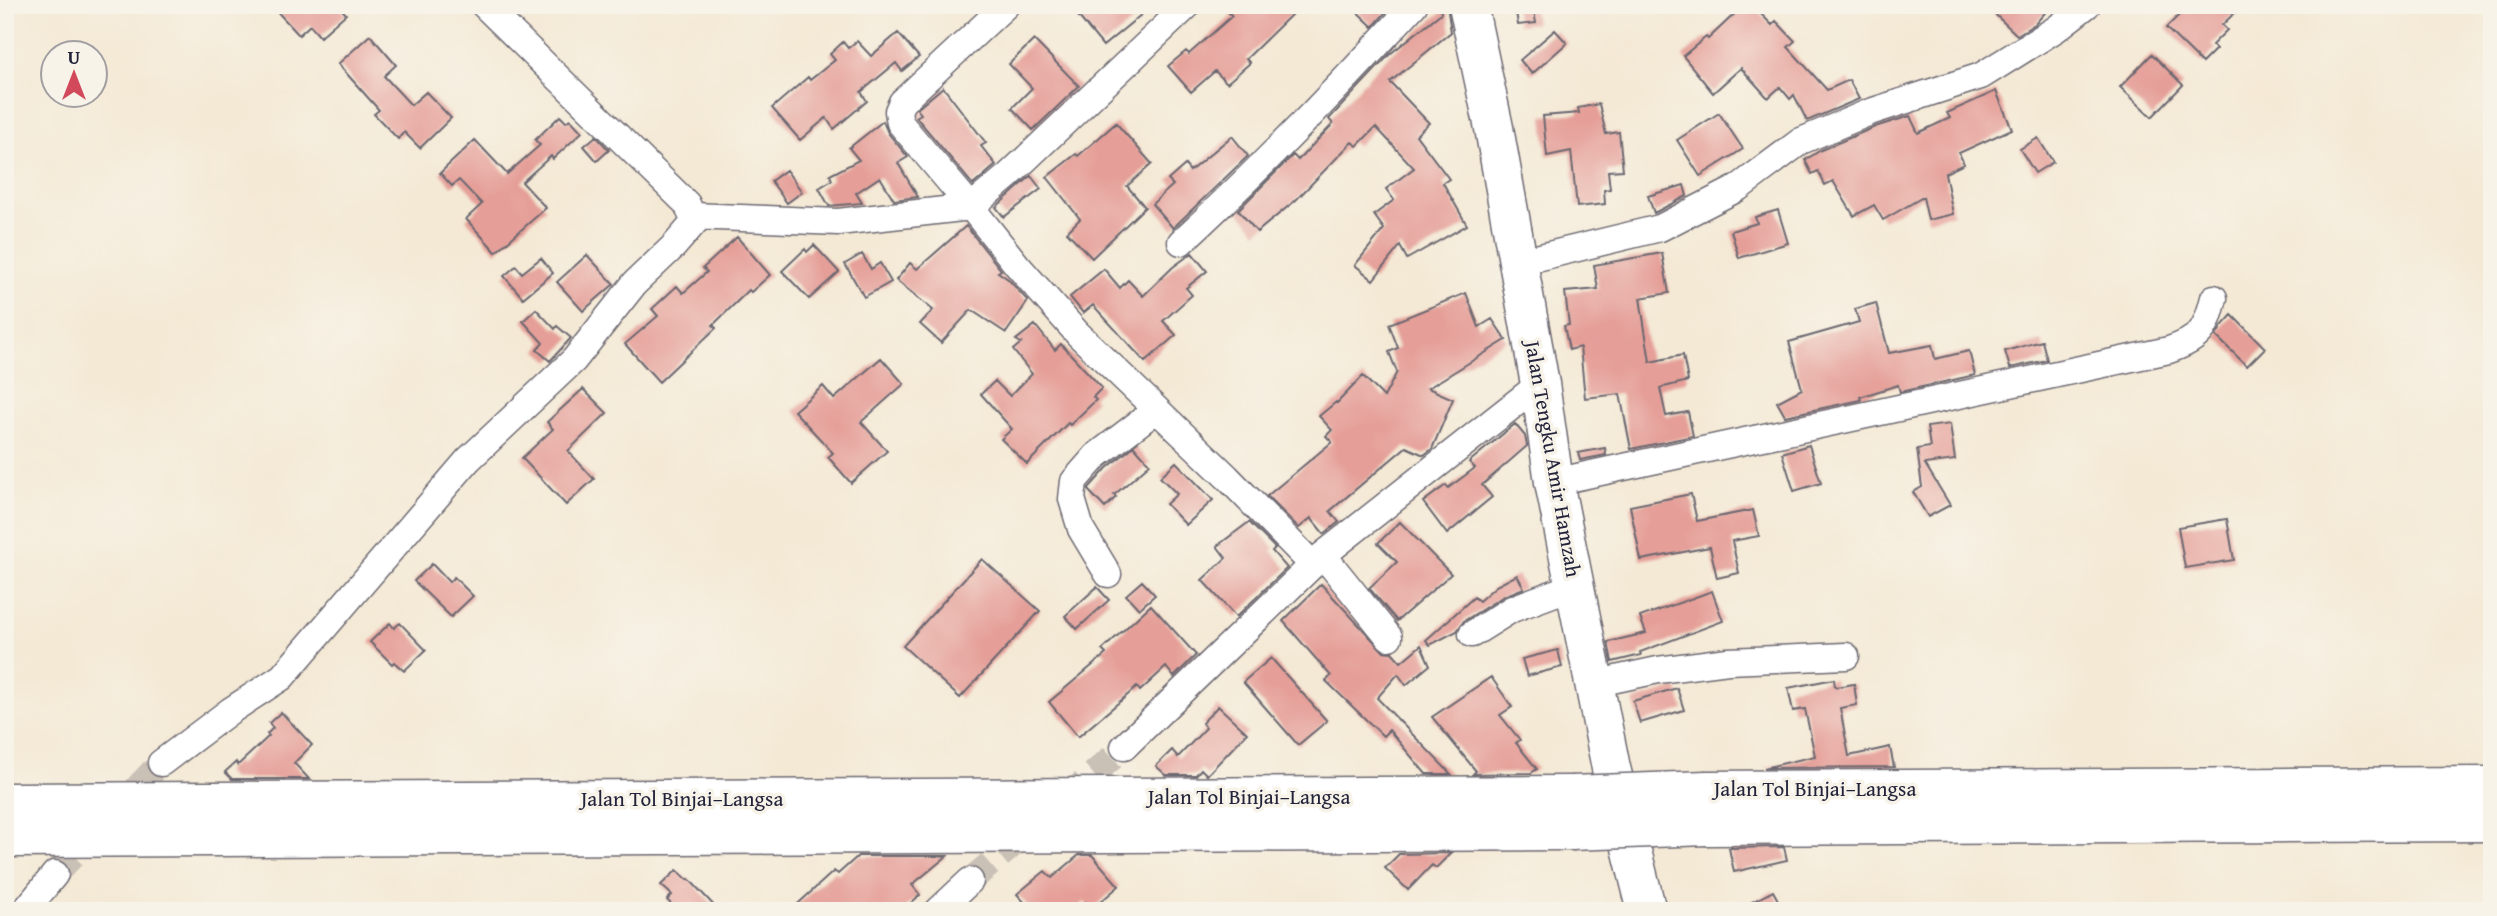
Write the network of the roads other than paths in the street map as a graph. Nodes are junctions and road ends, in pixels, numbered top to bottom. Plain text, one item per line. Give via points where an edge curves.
1 (484, 5) edge
2 (1006, 5) edge
3 (1188, 5) edge
4 (1414, 5) edge
5 (1468, 5) edge
6 (2087, 5) edge
7 (971, 207) junction
8 (692, 216) junction
9 (1181, 242) dead end
10 (1516, 263) junction
11 (2214, 298) dead end
12 (1540, 384) junction
13 (1157, 410) junction
14 (1554, 482) junction
15 (1318, 560) junction
16 (1108, 574) dead end
17 (1576, 585) junction
18 (1472, 634) dead end
19 (1389, 637) dead end
20 (1846, 656) dead end
21 (1593, 684) junction
22 (1124, 747) tunnel mouth
23 (162, 763) tunnel mouth
24 (2492, 786) edge
25 (5, 802) edge
26 (1707, 808) junction
27 (1571, 813) junction
28 (2492, 822) edge
29 (5, 838) edge
30 (55, 874) tunnel mouth
31 (970, 881) tunnel mouth
32 (26, 911) edge
33 (938, 911) edge
34 (1647, 911) edge

1 - 8 street via 687,204
2 - 7 street via 919,84 898,111 900,123
3 - 7 street
4 - 9 street via 1332,96
5 - 10 highway, Jalan Tengku Amir Hamzah
6 - 10 street via 1982,76 1870,112 1801,141 1738,188 1660,228
7 - 8 street via 838,222
7 - 13 street via 1078,334
8 - 23 street via 700,216 635,283 574,360 468,460 282,677
10 - 12 highway, Jalan Tengku Amir Hamzah
11 - 14 street via 2207,324 2191,342 2169,350
12 - 14 highway, Jalan Tengku Amir Hamzah
12 - 15 street
13 - 15 street
13 - 16 street via 1096,456 1074,481 1072,499 1081,529
14 - 17 highway, Jalan Tengku Amir Hamzah
15 - 19 street
15 - 22 street
17 - 18 street via 1512,609
17 - 21 highway, Jalan Tengku Amir Hamzah
20 - 21 street via 1728,661
21 - 34 highway, Jalan Tengku Amir Hamzah
24 - 26 highway, Jalan Tol Binjai–Langsa
25 - 27 highway, Jalan Tol Binjai–Langsa
26 - 27 highway, Jalan Tol Binjai–Langsa, bridge
26 - 28 highway, Jalan Tol Binjai–Langsa
27 - 29 highway, Jalan Tol Binjai–Langsa
30 - 32 street
31 - 33 street

